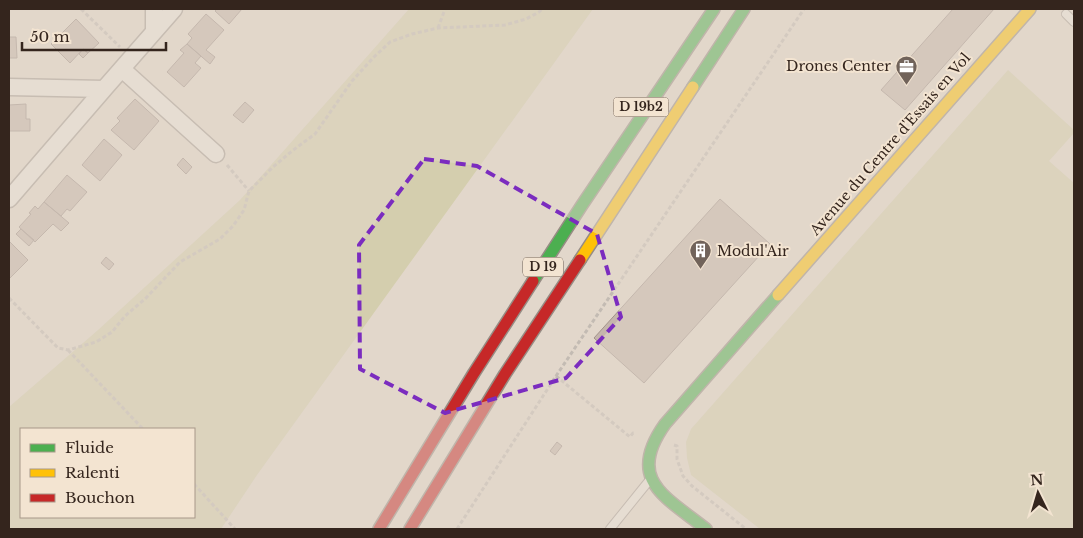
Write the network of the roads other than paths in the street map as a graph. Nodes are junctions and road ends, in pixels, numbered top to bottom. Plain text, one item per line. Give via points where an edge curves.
1 (154, 9) edge
2 (174, 9) edge
3 (701, 9) edge
4 (714, 9) edge
5 (744, 9) edge
6 (1030, 9) edge
7 (1066, 14) dead end
8 (1074, 22) edge
9 (154, 31) junction
10 (126, 63) junction
11 (9, 87) edge
12 (104, 88) junction
13 (216, 154) road end
14 (9, 199) edge
15 (582, 205) junction
16 (651, 478) junction
17 (613, 528) edge
18 (379, 529) edge
19 (410, 529) edge
20 (706, 529) edge

1 - 9 street
2 - 9 street
3 - 15 main road, D 19b2
4 - 15 main road, D 19
5 - 19 main road, D 19 via 505,374
6 - 16 main road, Avenue du Centre d'Essais en Vol via 664,424 649,457
7 - 8 lane
9 - 10 street
10 - 12 street
10 - 13 street
11 - 12 street
12 - 14 street
15 - 18 main road, D 19
16 - 17 lane
16 - 20 main road via 662,494

